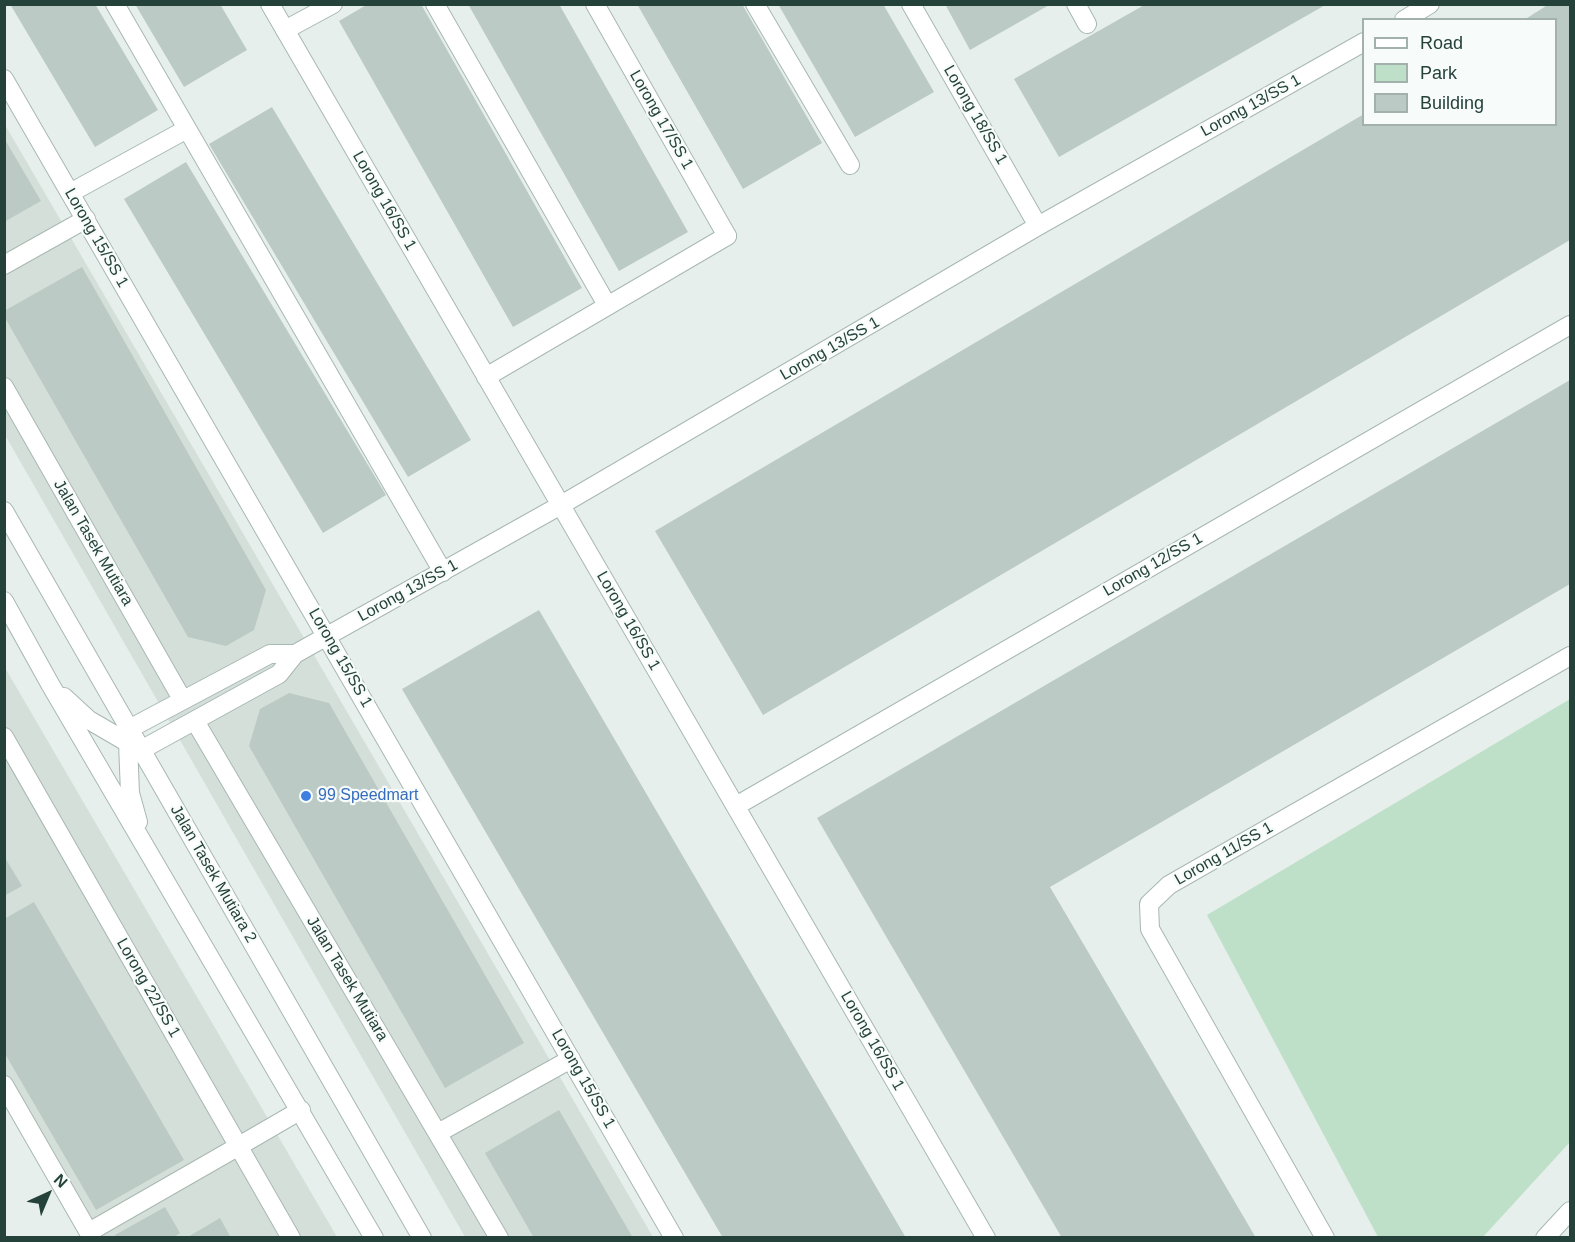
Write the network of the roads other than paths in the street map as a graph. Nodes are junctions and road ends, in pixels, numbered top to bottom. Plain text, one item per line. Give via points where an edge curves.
1 (115, 4) edge
2 (270, 4) edge
3 (333, 4) edge
4 (435, 4) edge
5 (595, 4) edge
6 (755, 4) edge
7 (911, 4) edge
8 (1076, 4) edge
9 (1430, 4) edge
10 (1407, 18) edge
11 (1087, 24) dead end
12 (285, 30) junction
13 (1362, 43) edge
14 (4, 79) edge
15 (186, 129) junction
16 (849, 165) dead end
17 (70, 193) junction
18 (86, 219) junction
19 (1038, 226) junction
20 (4, 265) edge
21 (607, 305) junction
22 (1570, 325) edge
23 (486, 377) junction
24 (4, 387) edge
25 (561, 505) junction
26 (4, 511) edge
27 (443, 572) junction
28 (4, 601) edge
29 (327, 637) junction
30 (295, 654) junction
31 (1570, 656) edge
32 (50, 684) junction
33 (183, 699) junction
34 (195, 721) junction
35 (4, 738) edge
36 (133, 741) junction
37 (736, 806) junction
38 (144, 845) junction
39 (571, 1059) junction
40 (4, 1085) edge
41 (301, 1110) junction
42 (438, 1133) junction
43 (239, 1146) junction
44 (1570, 1211) edge
45 (91, 1235) edge
46 (291, 1238) edge
47 (374, 1238) edge
48 (422, 1238) edge
49 (499, 1238) edge
50 (674, 1238) edge
51 (986, 1238) edge
52 (1325, 1238) edge
53 (1545, 1238) edge

1 - 15 street
2 - 12 street, Lorong 16/SS 1
3 - 12 street
4 - 21 street
5 - 21 street, Lorong 17/SS 1 via 728,236
6 - 16 street
7 - 19 street, Lorong 18/SS 1
8 - 11 street
9 - 10 street
12 - 23 street, Lorong 16/SS 1
13 - 19 street, Lorong 13/SS 1
14 - 17 street, Lorong 15/SS 1
15 - 17 street
15 - 27 street
17 - 18 street, Lorong 15/SS 1
18 - 20 street
18 - 29 street, Lorong 15/SS 1
19 - 25 street, Lorong 13/SS 1
21 - 23 street
22 - 37 street, Lorong 12/SS 1
23 - 25 street, Lorong 16/SS 1
24 - 33 street, Jalan Tasek Mutiara
25 - 27 street, Lorong 13/SS 1
25 - 37 street, Lorong 16/SS 1
26 - 36 street, Jalan Tasek Mutiara 2
27 - 29 street, Lorong 13/SS 1
28 - 32 street
29 - 30 street, Lorong 13/SS 1
29 - 39 street, Lorong 15/SS 1
30 - 33 street, Lorong 13/SS 1 via 270,654
30 - 34 street, Lorong 13/SS 1 via 279,674
31 - 52 street, Lorong 11/SS 1 via 1169,885 1149,904 1150,929
32 - 36 street via 89,720
32 - 38 street
33 - 36 street, Lorong 13/SS 1
34 - 36 street, Lorong 13/SS 1
34 - 42 street, Jalan Tasek Mutiara
35 - 43 street, Lorong 22/SS 1
36 - 38 street via 130,793
36 - 48 street, Jalan Tasek Mutiara 2
37 - 51 street, Lorong 16/SS 1
38 - 41 street
39 - 42 street
39 - 50 street, Lorong 15/SS 1
40 - 45 street
41 - 43 street
41 - 47 street
42 - 49 street, Jalan Tasek Mutiara
43 - 45 street
43 - 46 street, Lorong 22/SS 1
44 - 53 street

